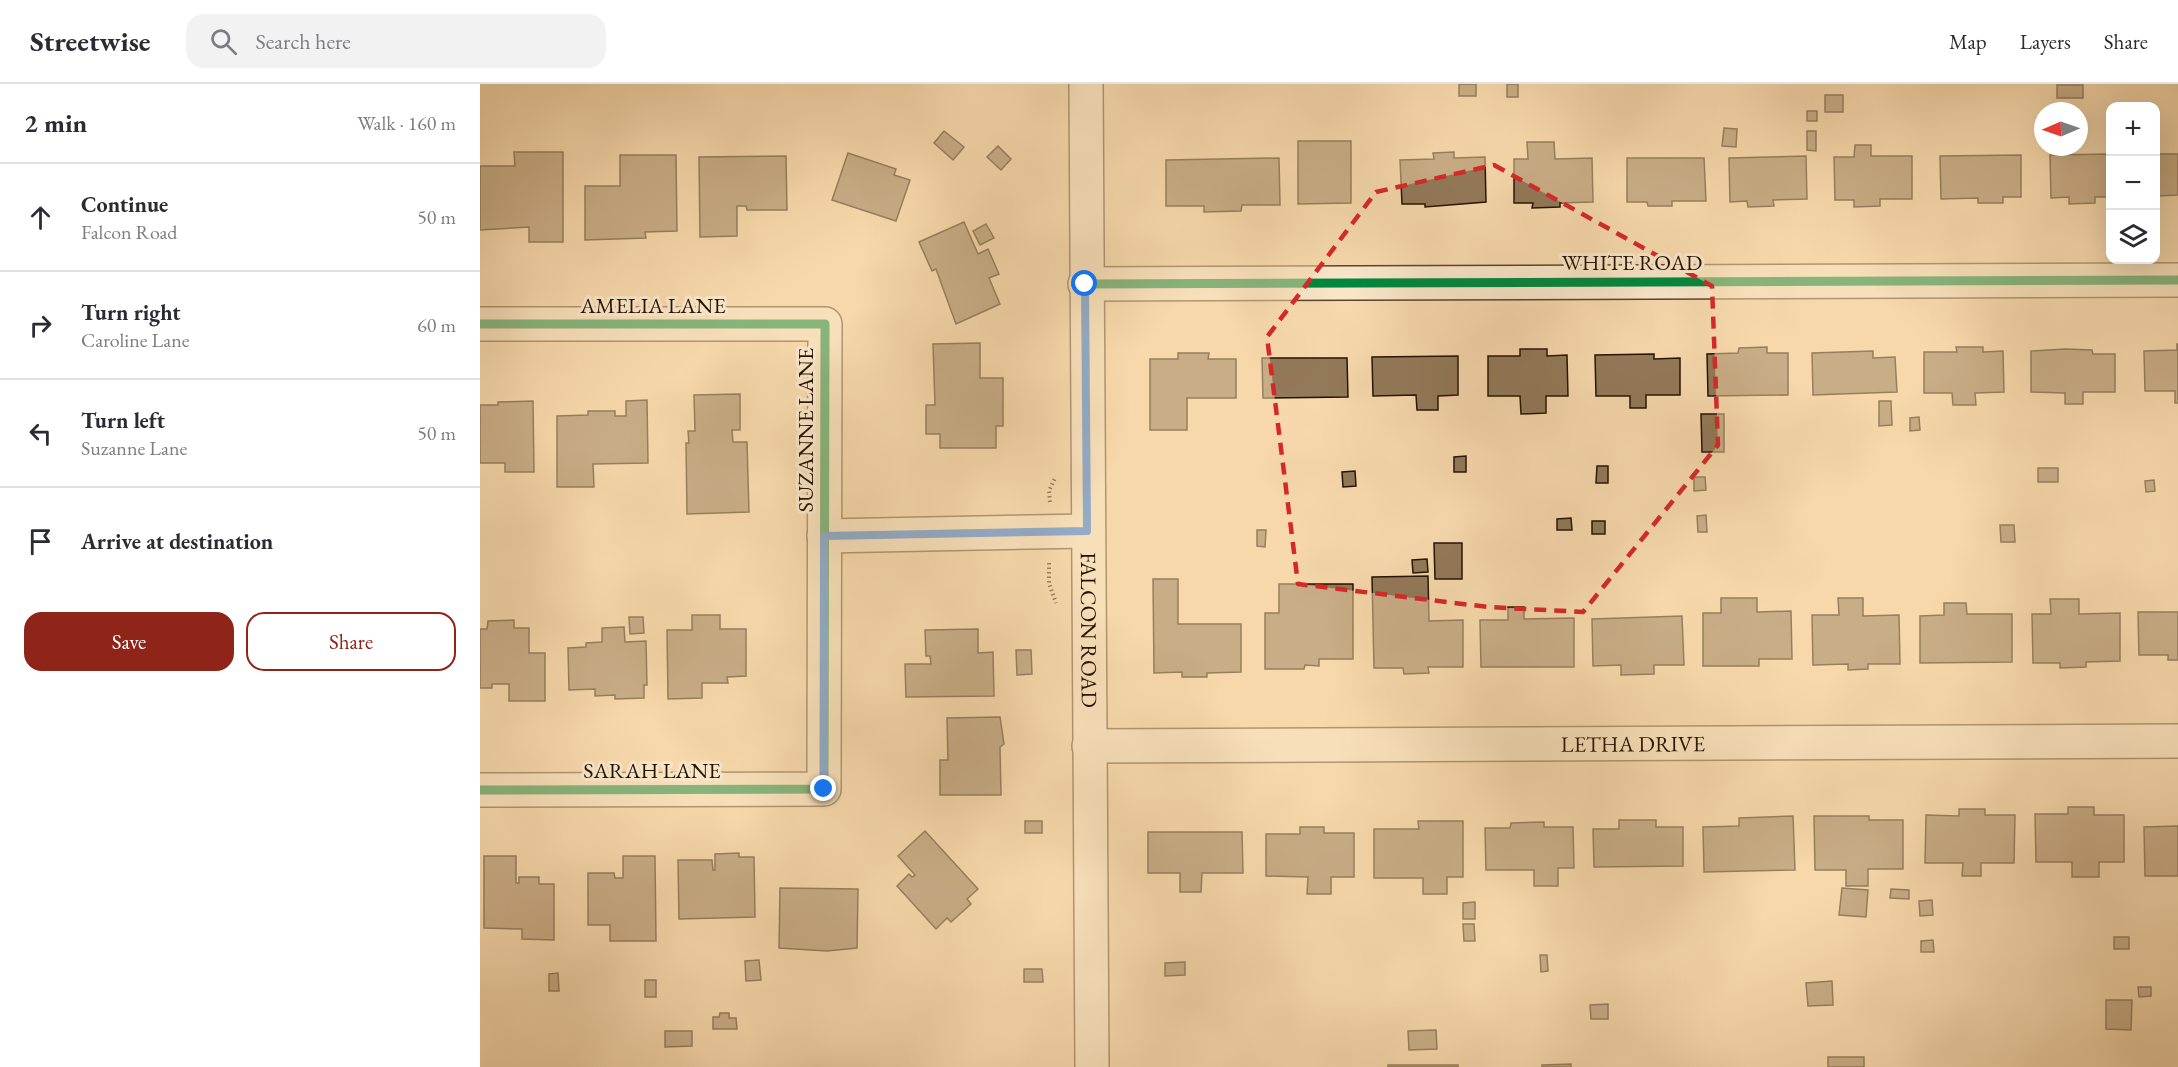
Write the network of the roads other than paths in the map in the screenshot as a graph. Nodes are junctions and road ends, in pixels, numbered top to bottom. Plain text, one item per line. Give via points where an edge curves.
1 (1086, 84) edge
2 (2178, 280) edge
3 (1085, 284) junction
4 (480, 324) edge
5 (825, 324) joint
6 (1087, 531) junction
7 (824, 536) junction
8 (2178, 741) edge
9 (1089, 746) junction
10 (824, 789) joint
11 (480, 790) edge
12 (1092, 1067) edge

1 - 3 street, FALCON ROAD
2 - 3 street, WHITE ROAD
3 - 6 street, FALCON ROAD
4 - 5 street, AMELIA LANE
5 - 7 street, SUZANNE LANE
6 - 7 street
6 - 9 street, FALCON ROAD
7 - 10 street, SUZANNE LANE
8 - 9 street, LETHA DRIVE
9 - 12 street, FALCON ROAD
10 - 11 street, SARAH LANE

